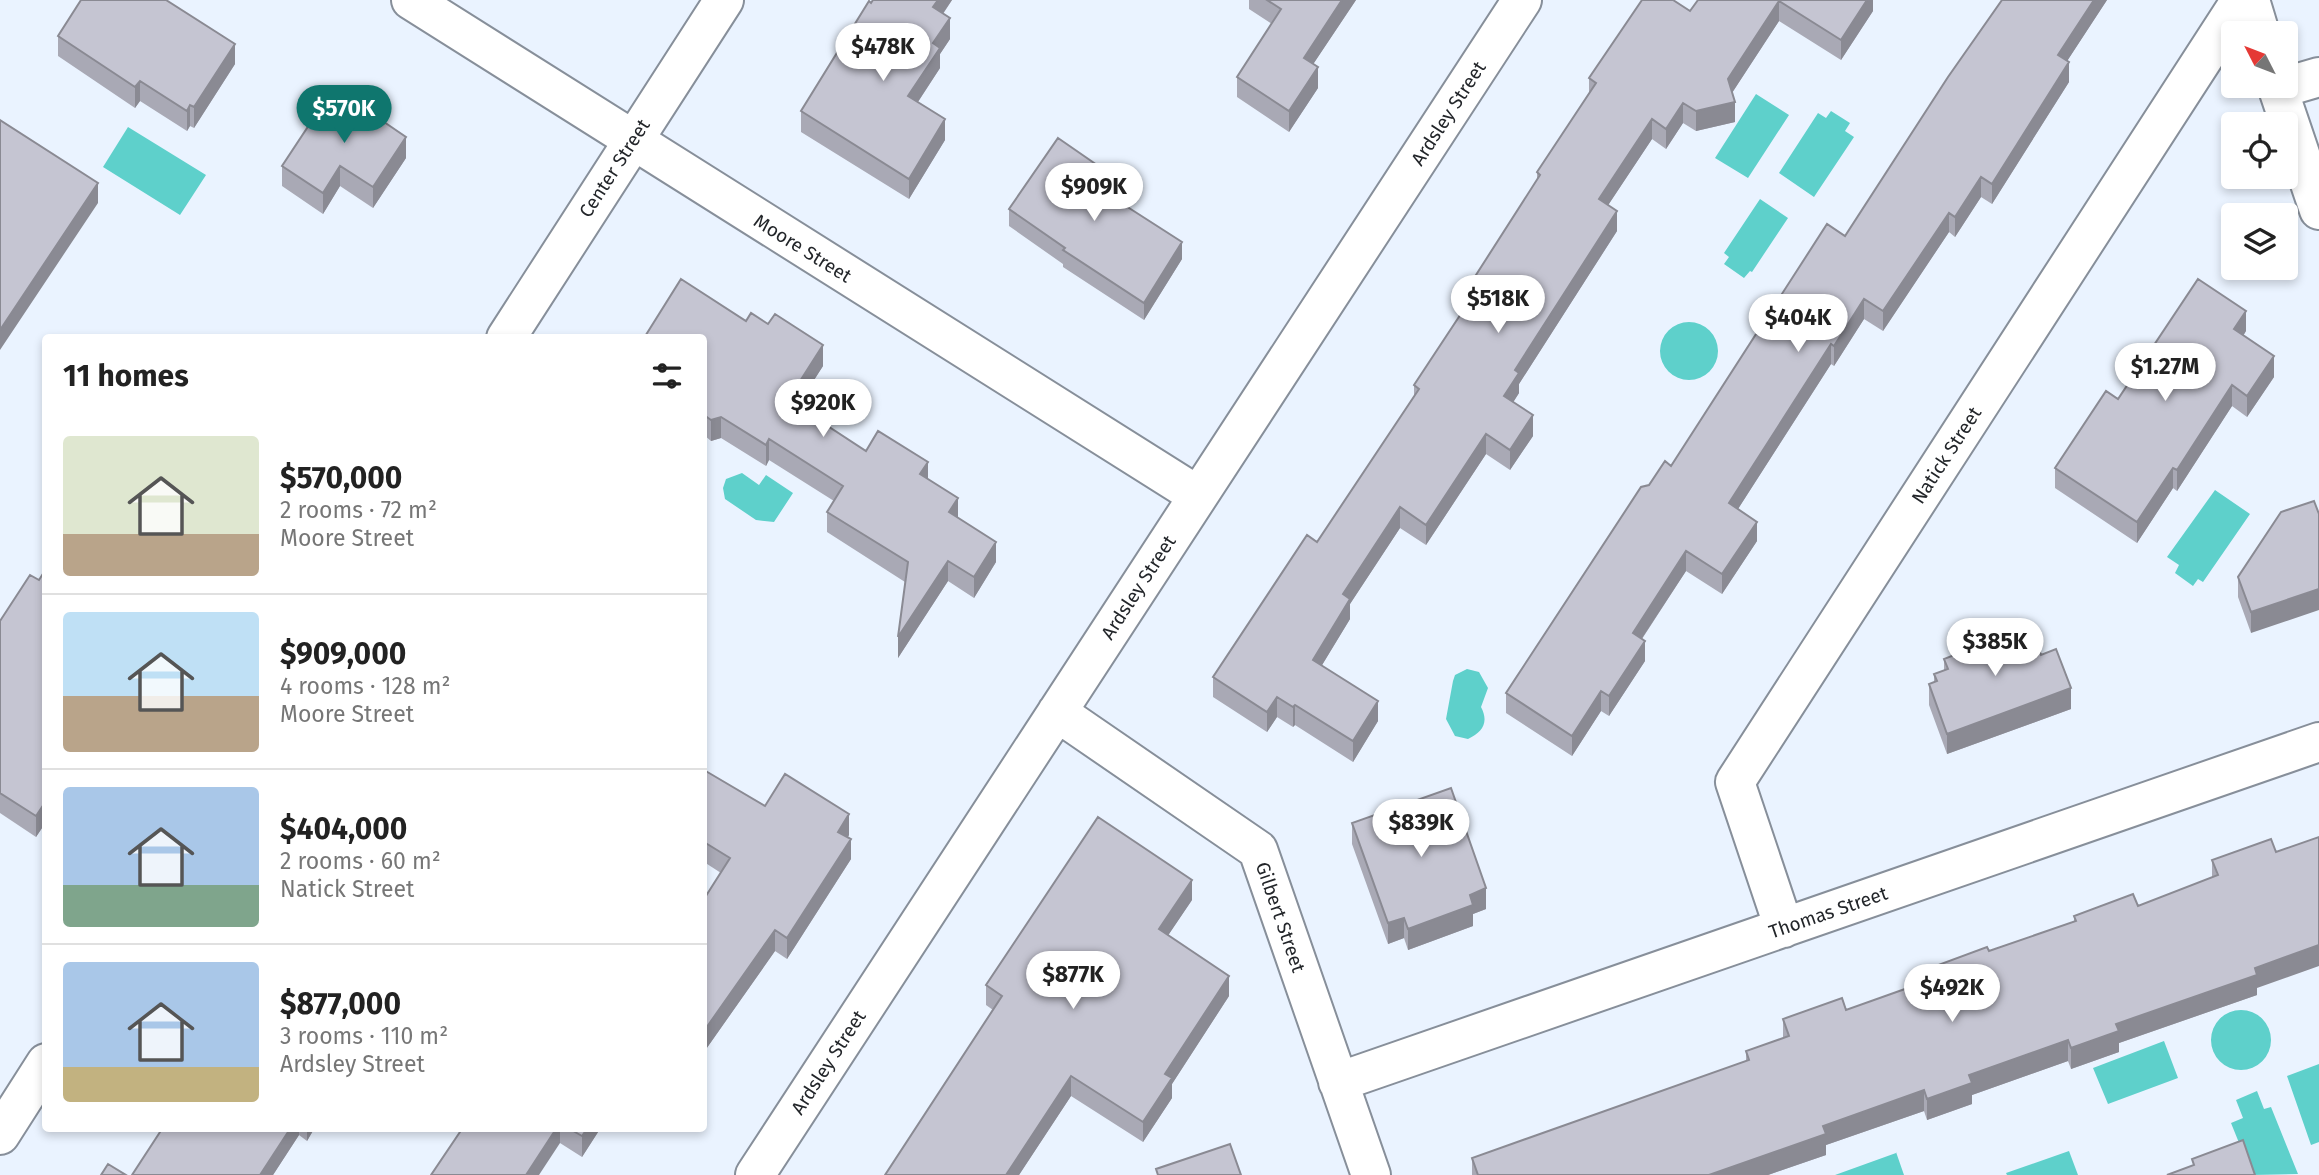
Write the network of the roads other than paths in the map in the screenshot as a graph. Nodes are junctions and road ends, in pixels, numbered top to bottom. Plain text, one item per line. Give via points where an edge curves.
1 (411, 0) edge
2 (724, 0) edge
3 (1522, 0) edge
4 (2241, 0) edge
5 (2250, 0) edge
6 (2256, 21) edge
7 (2319, 77) edge
8 (2298, 82) edge
9 (2280, 98) edge
10 (632, 141) junction
11 (2319, 210) edge
12 (509, 334) edge
13 (1197, 495) junction
14 (1057, 712) junction
15 (2319, 742) edge
16 (1784, 928) junction
17 (42, 1069) edge
18 (1338, 1082) junction
19 (0, 1135) edge
20 (755, 1175) edge
21 (1371, 1175) edge

1 - 10 street, Moore Street
2 - 10 street, Center Street
3 - 13 street, Ardsley Street
4 - 16 street, Natick Street via 1735,782
5 - 6 street
7 - 8 street
9 - 11 street
10 - 12 street, Center Street
10 - 13 street, Moore Street
13 - 14 street, Ardsley Street
14 - 18 street, Gilbert Street via 1258,850
14 - 20 street, Ardsley Street
15 - 16 street, Thomas Street
16 - 18 street, Thomas Street
17 - 19 street
18 - 21 street, Gilbert Street

